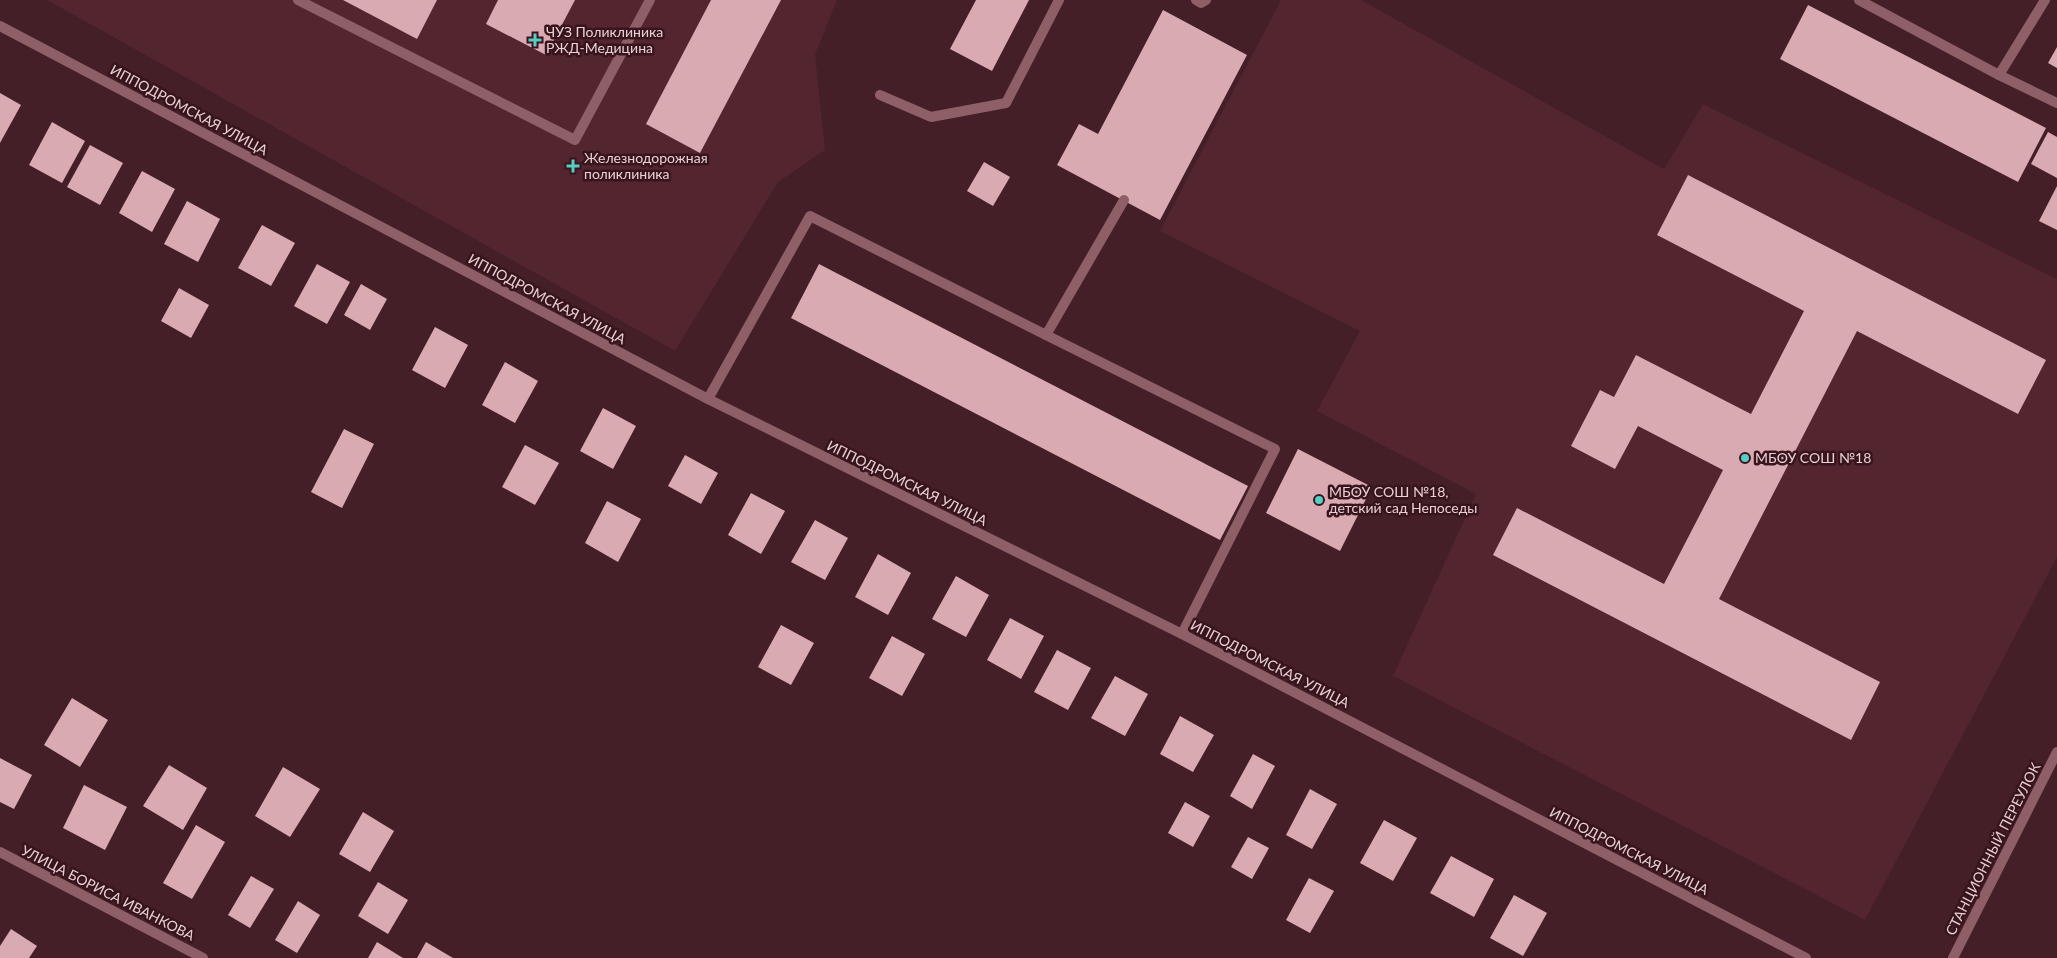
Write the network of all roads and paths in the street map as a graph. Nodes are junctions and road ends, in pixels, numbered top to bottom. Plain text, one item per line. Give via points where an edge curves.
1 (298, 0) edge
2 (650, 0) edge
3 (1059, 0) edge
4 (1196, 0) edge
5 (1206, 0) edge
6 (1859, 0) edge
7 (2045, 0) edge
8 (0, 26) edge
9 (1999, 75) junction
10 (880, 95) dead end
11 (2057, 103) edge
12 (1124, 200) dead end
13 (1046, 335) junction
14 (708, 399) junction
15 (1182, 634) junction
16 (2057, 752) edge
17 (0, 852) edge
18 (204, 958) edge
19 (1806, 958) edge
20 (1953, 958) edge

1 - 2 street via 575,140
3 - 10 street via 1006,103 931,117
4 - 5 street via 1201,3
6 - 9 street
7 - 9 street
8 - 14 street, ИППОДРОМСКАЯ УЛИЦА
9 - 11 street
12 - 13 street
13 - 14 street via 810,216
13 - 15 street via 1274,450
14 - 15 street, ИППОДРОМСКАЯ УЛИЦА
15 - 19 street, ИППОДРОМСКАЯ УЛИЦА
16 - 20 street, СТАНЦИОННЫЙ ПЕРЕУЛОК
17 - 18 street, УЛИЦА БОРИСА ИВАНКОВА

